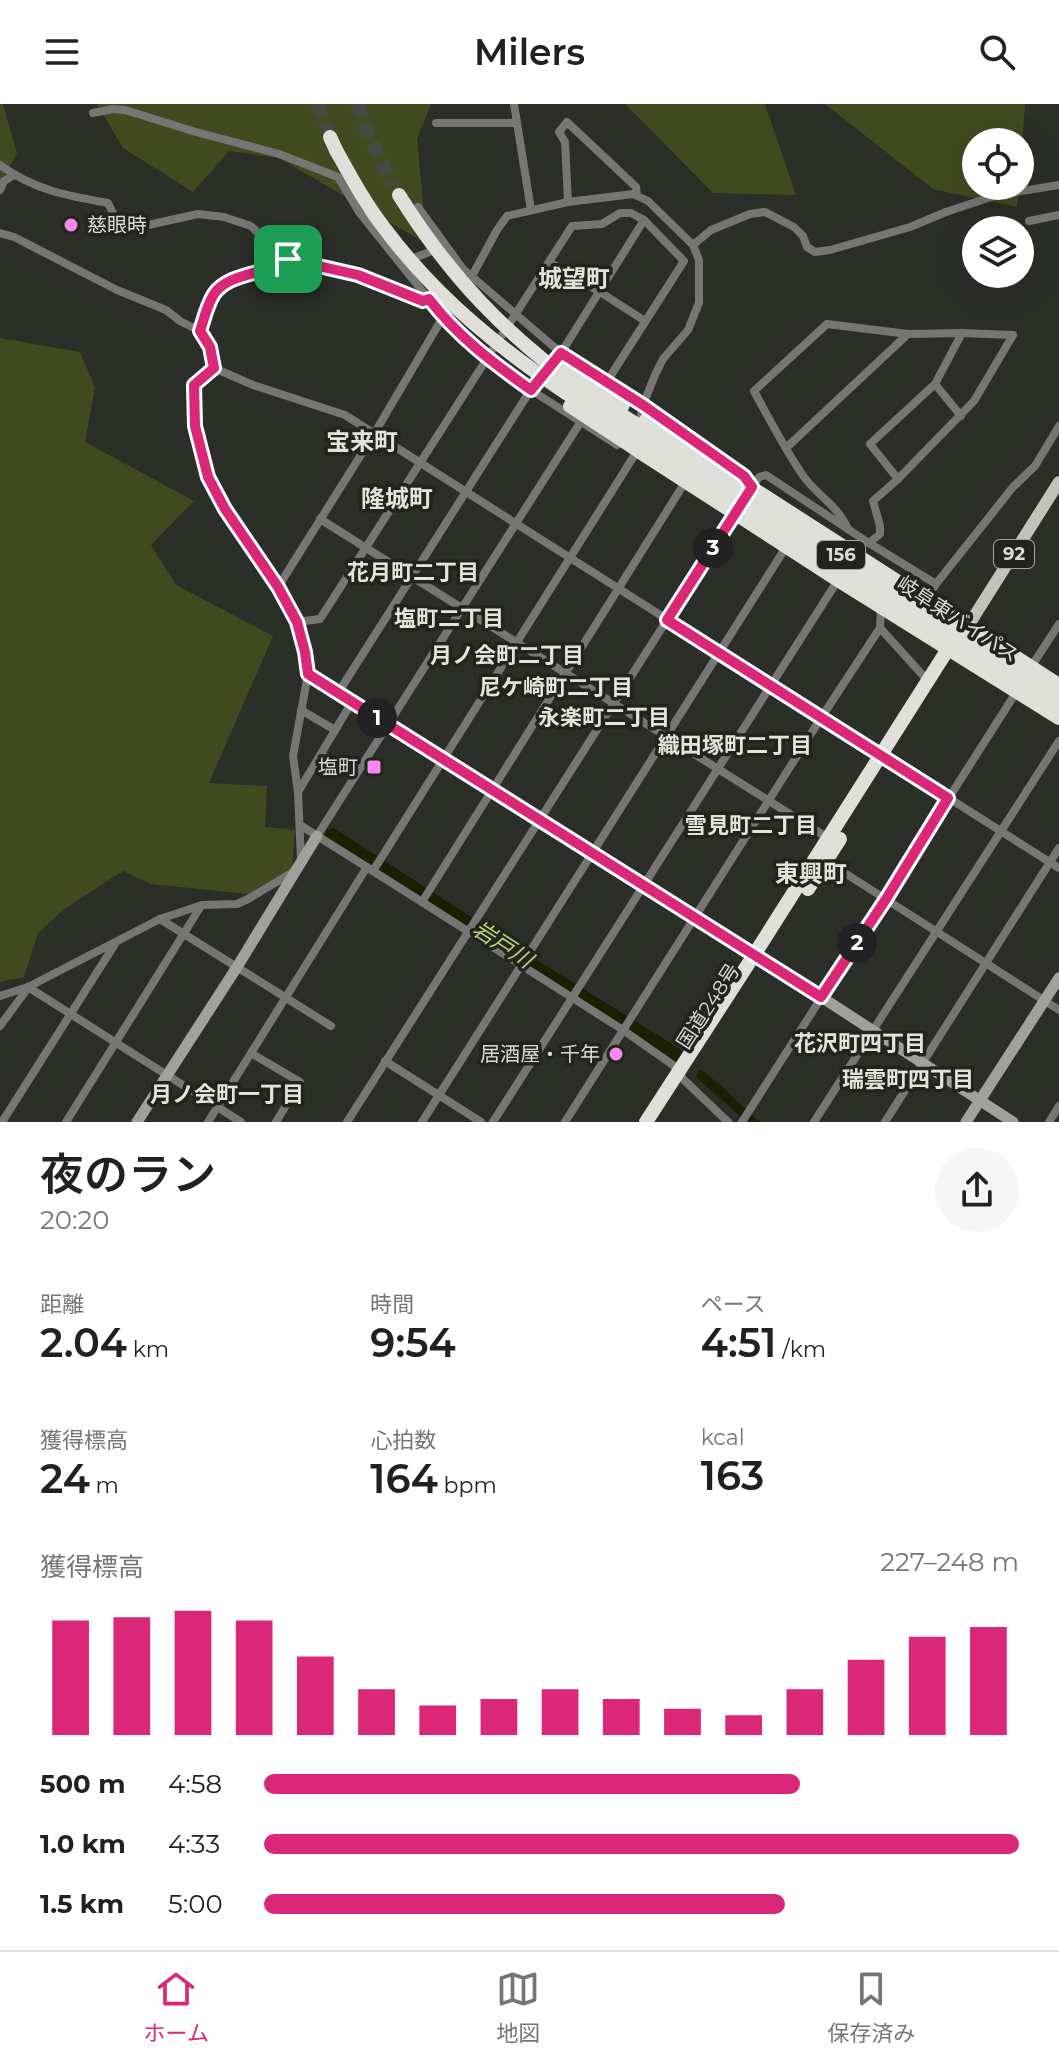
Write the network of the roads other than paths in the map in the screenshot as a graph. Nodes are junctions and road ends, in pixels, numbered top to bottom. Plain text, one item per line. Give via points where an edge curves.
1 (514, 104) edge
2 (93, 113) dead end
3 (436, 123) dead end
4 (516, 123) junction
5 (333, 144) tunnel mouth
6 (0, 165) edge
7 (14, 175) junction
8 (1059, 185) edge
9 (0, 190) edge
10 (396, 190) tunnel mouth
11 (637, 195) junction
12 (568, 202) junction
13 (418, 207) dead end
14 (531, 210) junction
15 (1059, 215) edge
16 (644, 220) junction
17 (1034, 220) edge
18 (0, 233) edge
19 (445, 245) junction
20 (693, 245) junction
21 (288, 259) junction
22 (549, 262) junction
23 (400, 263) junction
24 (472, 276) junction
25 (600, 292) junction
26 (429, 299) junction
27 (447, 301) junction
28 (483, 306) junction
29 (516, 313) junction
30 (443, 317) junction
31 (645, 321) junction
32 (200, 331) junction
33 (962, 333) junction
34 (908, 334) junction
35 (561, 353) junction
36 (487, 358) junction
37 (214, 368) junction
38 (607, 382) junction
39 (935, 384) junction
40 (531, 390) junction
41 (644, 412) junction
42 (961, 416) junction
43 (581, 422) junction
44 (1059, 426) edge
45 (374, 434) junction
46 (786, 448) junction
47 (637, 454) junction
48 (421, 464) junction
49 (898, 479) junction
50 (1058, 485) edge
51 (682, 487) junction
52 (752, 487) junction
53 (466, 492) junction
54 (734, 514) junction
55 (320, 519) junction
56 (516, 524) junction
57 (848, 529) junction
58 (869, 543) junction
59 (786, 547) junction
60 (366, 548) junction
61 (570, 558) junction
62 (412, 577) junction
63 (838, 580) junction
64 (936, 584) junction
65 (278, 587) junction
66 (618, 589) junction
67 (926, 600) junction
68 (881, 607) junction
69 (462, 609) junction
70 (667, 620) junction
71 (297, 622) junction
72 (1059, 624) edge
73 (968, 626) junction
74 (880, 628) junction
75 (516, 643) junction
76 (952, 651) junction
77 (719, 653) junction
78 (1031, 667) junction
79 (565, 673) junction
80 (308, 674) junction
81 (928, 681) junction
82 (771, 685) junction
83 (1059, 685) edge
84 (1017, 691) junction
85 (338, 693) junction
86 (1059, 693) edge
87 (352, 702) junction
88 (614, 704) junction
89 (1059, 707) edge
90 (301, 710) junction
91 (821, 718) junction
92 (1059, 718) edge
93 (388, 725) junction
94 (335, 730) junction
95 (666, 736) junction
96 (1059, 741) edge
97 (321, 754) junction
98 (884, 758) junction
99 (443, 759) junction
100 (717, 769) junction
101 (355, 776) junction
102 (492, 790) junction
103 (298, 792) junction
104 (948, 798) junction
105 (768, 801) junction
106 (540, 820) junction
107 (300, 825) junction
108 (1001, 831) junction
109 (317, 836) junction
110 (828, 838) junction
111 (1059, 848) edge
112 (593, 853) junction
113 (826, 861) junction
114 (1050, 862) junction
115 (299, 866) junction
116 (1059, 868) edge
117 (371, 870) junction
118 (644, 885) junction
119 (886, 899) junction
120 (423, 901) junction
121 (202, 905) junction
122 (695, 917) junction
123 (160, 919) junction
124 (468, 932) junction
125 (937, 932) junction
126 (184, 934) junction
127 (117, 941) junction
128 (758, 957) junction
129 (986, 963) junction
130 (522, 965) junction
131 (237, 967) junction
132 (1059, 978) edge
133 (28, 987) junction
134 (0, 996) edge
135 (572, 997) junction
136 (821, 997) junction
137 (286, 998) junction
138 (1044, 1001) junction
139 (1059, 1010) edge
140 (70, 1013) junction
141 (0, 1026) edge
142 (331, 1026) dead end
143 (623, 1030) junction
144 (873, 1031) junction
145 (116, 1042) junction
146 (251, 1053) junction
147 (385, 1061) junction
148 (922, 1063) junction
149 (167, 1075) junction
150 (681, 1076) junction
151 (439, 1096) junction
152 (980, 1100) junction
153 (1059, 1106) edge
154 (217, 1107) junction
155 (2, 1122) edge
156 (66, 1122) edge
157 (137, 1122) edge
158 (208, 1122) edge
159 (241, 1122) edge
160 (276, 1122) edge
161 (347, 1122) edge
162 (422, 1122) edge
163 (481, 1122) edge
164 (493, 1122) edge
165 (565, 1122) edge
166 (646, 1122) edge
167 (657, 1122) edge
168 (728, 1122) edge
169 (742, 1122) edge
170 (814, 1122) edge
171 (885, 1122) edge
172 (966, 1122) edge
173 (1013, 1122) edge
174 (1049, 1122) edge

1 - 4 street
2 - 23 street via 125,110 279,154 338,177
3 - 4 street
4 - 14 street
5 - 27 highway, 岐阜東バイパス / 156, bridge via 383,227
6 - 7 street
7 - 9 street
7 - 21 street via 50,192 108,203 118,223 224,217 251,226
8 - 20 street via 997,195 830,250 815,252 794,227 765,212 711,230
10 - 28 highway, 岐阜東バイパス / 156, bridge
11 - 12 street
11 - 12 street via 636,187 567,122 559,132 565,142
11 - 20 street
12 - 14 street
13 - 19 street
14 - 24 street via 507,216
15 - 17 street
16 - 22 street via 620,213 602,224 572,226
16 - 25 street
16 - 31 street via 684,261
18 - 32 street
19 - 23 street
19 - 24 street
20 - 41 street via 699,260 699,303 688,330 663,359
21 - 26 street
21 - 32 street via 222,285 212,296
22 - 25 street
22 - 29 street
23 - 26 street
24 - 29 street
25 - 31 street
25 - 35 street
26 - 30 street
27 - 47 highway, 156, bridge via 449,311 527,378
27 - 89 highway, 岐阜東バイパス / 156, bridge via 537,373
28 - 41 highway, 156, bridge
28 - 86 highway, 岐阜東バイパス / 156, bridge via 584,391
29 - 35 street
29 - 36 street
30 - 36 street
30 - 45 street
31 - 38 street
32 - 37 street
33 - 34 street
33 - 39 street
33 - 42 street via 1013,335
34 - 46 street
34 - 46 street via 827,324 754,391
35 - 38 street
35 - 40 street
36 - 40 street
36 - 48 street
37 - 45 street via 345,415
37 - 65 street via 198,380 193,393 208,477
38 - 41 street
38 - 43 street
39 - 42 street
39 - 49 street via 870,444
40 - 43 street
40 - 53 street
41 - 47 street
41 - 52 highway, 156
42 - 49 street
43 - 47 street
43 - 56 street
44 - 64 street via 1035,466
45 - 48 street
45 - 55 street
46 - 57 street
47 - 51 street
47 - 54 highway, 156
47 - 61 street
48 - 53 street
48 - 60 street
49 - 58 street via 873,501 880,534
50 - 73 main road, 92
51 - 54 street
51 - 66 street
52 - 54 street
52 - 57 street via 766,475
52 - 67 highway, 156
53 - 56 street
53 - 62 street
54 - 59 highway, 156
54 - 70 street
55 - 60 street
55 - 65 street
56 - 61 street
56 - 69 street
57 - 58 street
58 - 64 street
59 - 63 highway, 156
59 - 77 street
60 - 62 street
60 - 71 street via 320,619
61 - 66 street
61 - 75 street
62 - 69 street
62 - 85 street
63 - 68 highway, 156
63 - 82 street
64 - 67 street
65 - 71 street
66 - 70 street
66 - 79 street
67 - 73 highway, 156
68 - 74 street
68 - 76 highway, 156
69 - 75 street
69 - 93 street
70 - 77 street
70 - 88 street
71 - 80 street
72 - 78 street
73 - 76 highway
73 - 78 highway, 156
74 - 81 street
74 - 91 street
75 - 79 street
75 - 99 street
76 - 81 highway, 国道248号
76 - 84 highway, 156
76 - 98 highway, 国道248号
77 - 82 street
77 - 95 street
78 - 83 highway, 156
79 - 88 street
79 - 102 street
80 - 85 street
80 - 90 street
81 - 98 highway, 国道248号
82 - 91 street
82 - 100 street
84 - 92 highway, 156
84 - 104 street
85 - 87 street
87 - 93 street
87 - 94 street
88 - 95 street
88 - 106 street
90 - 94 street
90 - 103 street via 293,756
91 - 98 street
91 - 105 street
93 - 99 street
93 - 101 street
94 - 97 street
95 - 100 street
95 - 112 street
96 - 108 street
97 - 101 street
97 - 103 street
98 - 104 street
98 - 110 highway, 国道248号
98 - 113 highway, 国道248号
99 - 102 street
99 - 117 street
100 - 105 street
100 - 118 street
101 - 109 street
102 - 106 street
102 - 120 street
103 - 107 street
104 - 108 street
104 - 119 street
105 - 110 street
105 - 122 street
106 - 112 street
106 - 124 street
107 - 109 street
107 - 115 street
108 - 114 street
108 - 125 street
109 - 115 street
109 - 117 street
110 - 128 highway, 国道248号
111 - 114 street
112 - 118 street
112 - 130 street
113 - 119 street
113 - 128 highway, 国道248号
114 - 116 street
114 - 129 street
115 - 121 street via 237,904
115 - 131 street
117 - 120 street
117 - 137 street
118 - 122 street
118 - 135 street
119 - 125 street
119 - 136 street
120 - 124 street
121 - 123 street
121 - 126 street
122 - 128 street
122 - 143 street
123 - 126 street
123 - 127 street
124 - 130 street
124 - 147 street
125 - 129 street
125 - 144 street
126 - 131 street
126 - 145 street
127 - 133 street
127 - 140 street
128 - 136 street
128 - 150 highway, 国道248号
129 - 138 street
129 - 148 street
130 - 135 street
130 - 151 street
131 - 137 street
131 - 149 street
132 - 138 street
133 - 134 street
133 - 140 street
133 - 141 street
135 - 143 street
135 - 164 street
136 - 144 street
136 - 169 street
137 - 142 street
137 - 146 street
138 - 139 street
138 - 152 street
140 - 145 street
140 - 155 street
143 - 150 street
143 - 165 street
144 - 148 street
144 - 170 street
145 - 149 street
145 - 156 street
146 - 154 street
146 - 160 street via 300,1082
147 - 151 street
147 - 161 street
148 - 152 street
148 - 171 street
149 - 154 street
149 - 157 street
150 - 166 highway, 国道248号
150 - 167 highway, 国道248号
150 - 168 street
151 - 162 street
151 - 163 street
152 - 172 street
152 - 173 street
153 - 174 street
154 - 158 street
154 - 159 street

